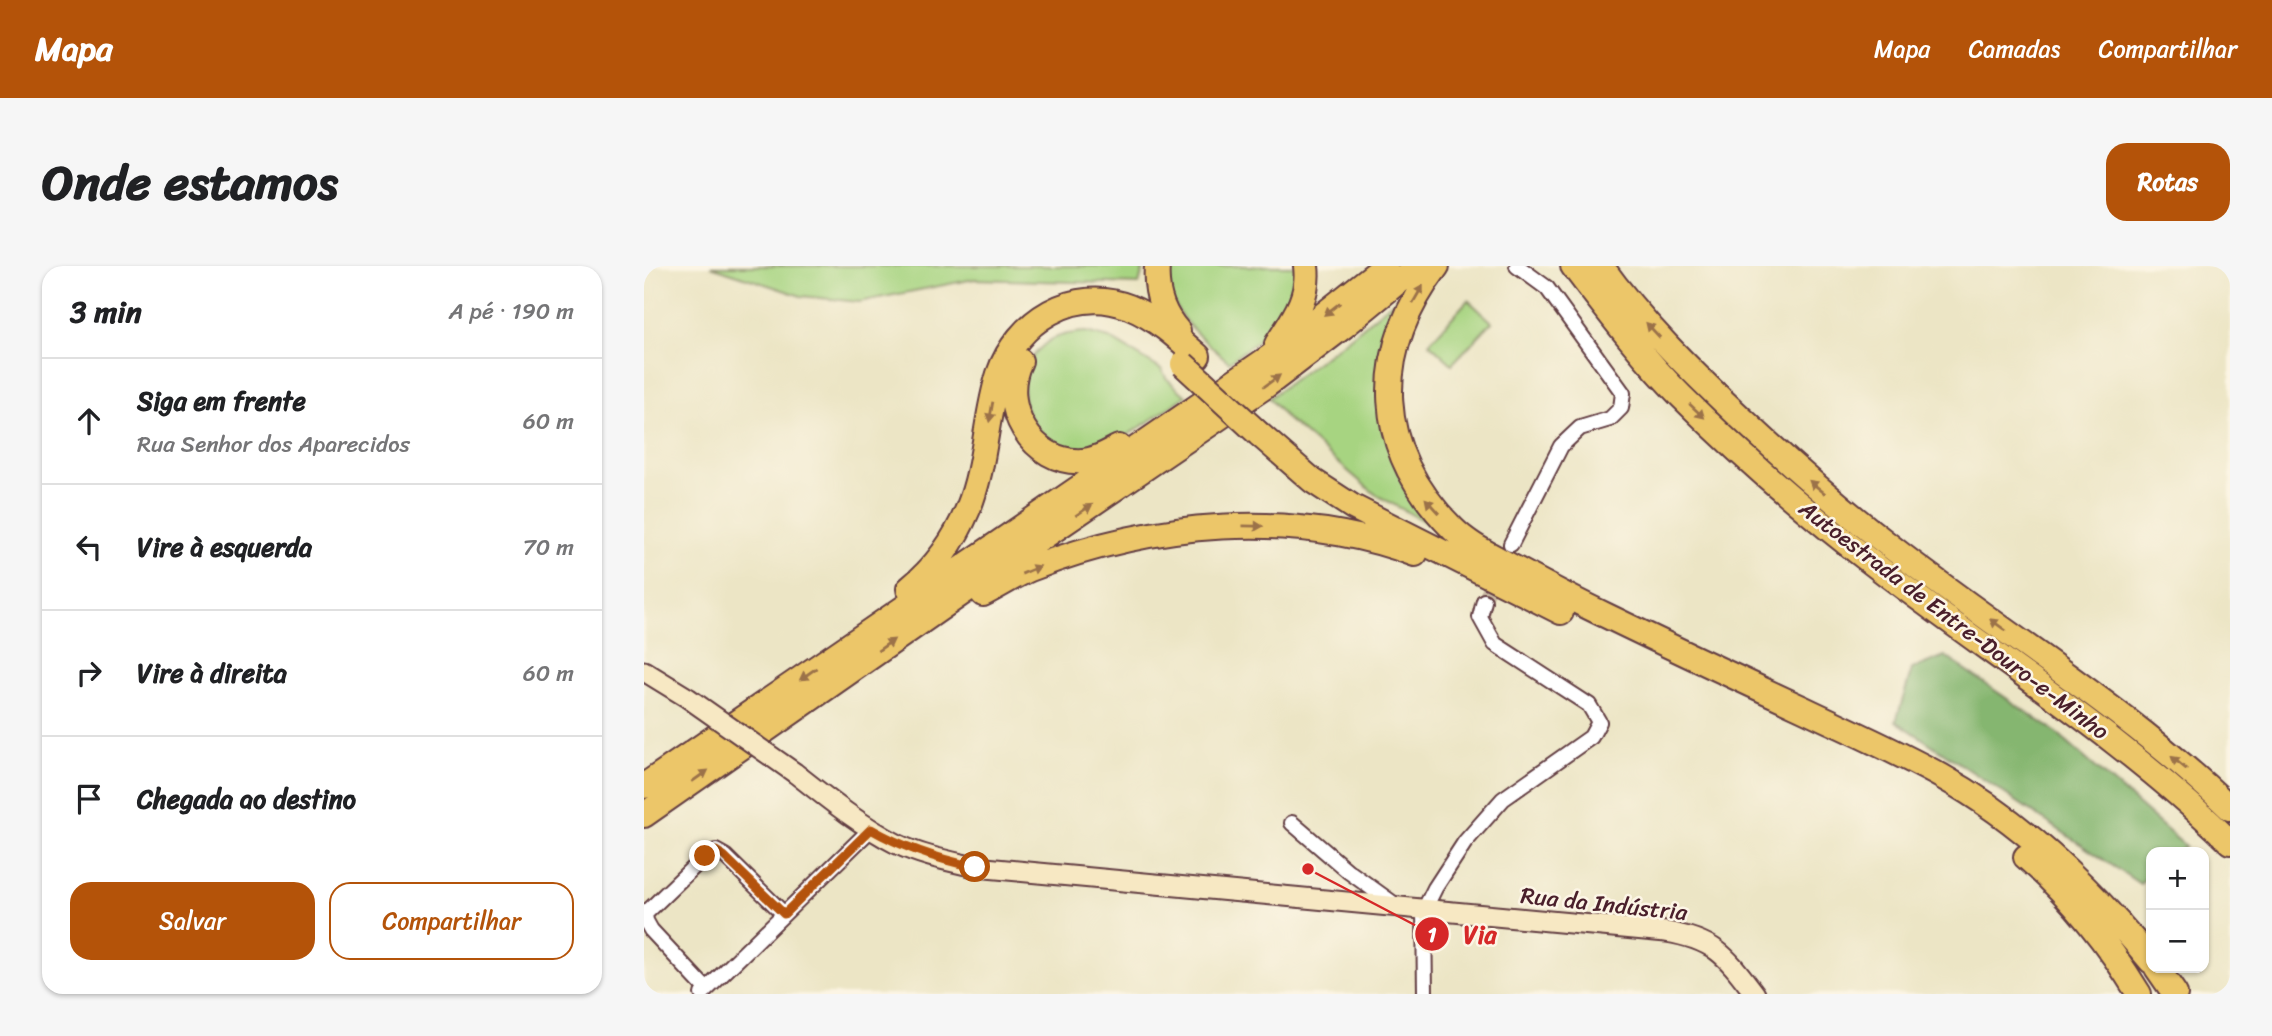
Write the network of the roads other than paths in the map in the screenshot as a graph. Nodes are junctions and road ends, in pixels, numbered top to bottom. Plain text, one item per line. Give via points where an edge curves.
1 (1157, 266) edge
2 (1306, 266) edge
3 (1385, 266) edge
4 (1417, 266) edge
5 (1437, 266) edge
6 (1517, 266) edge
7 (1573, 266) edge
8 (1601, 266) edge
9 (1270, 357) junction
10 (1191, 360) junction
11 (1266, 430) junction
12 (1151, 439) junction
13 (1511, 544) tunnel mouth
14 (1546, 587) junction
15 (1514, 590) junction
16 (1484, 601) tunnel mouth
17 (926, 617) junction
18 (863, 635) junction
19 (644, 671) edge
20 (644, 786) edge
21 (2230, 808) edge
22 (644, 815) edge
23 (1292, 823) dead end
24 (871, 829) junction
25 (2230, 842) edge
26 (2039, 846) junction
27 (1399, 908) junction
28 (1424, 910) junction
29 (784, 914) junction
30 (2146, 955) edge
31 (2160, 973) edge
32 (704, 992) edge
33 (1425, 994) edge
34 (1755, 994) edge
35 (2139, 994) edge
36 (2154, 994) edge
37 (2175, 994) edge

1 - 10 highway via 1161,304
2 - 9 highway via 1304,298
3 -> 9 highway
17 -> 4 highway via 1265,387
14 -> 5 highway via 1455,531 1422,495 1399,451 1389,398 1391,365 1405,316
6 - 13 street via 1547,288 1623,393 1621,408 1610,419 1580,428 1561,446
7 -> 25 highway, Autoestrada de Entre-Douro-e-Minho via 1680,394 1777,486 1875,566 2103,731
21 -> 8 highway, Autoestrada de Entre-Douro-e-Minho via 2118,712 1890,547 1794,468 1697,377 1622,296
9 - 12 highway
10 - 11 highway, bridge
10 - 12 highway via 1139,328 1098,315 1072,318 1048,329 1030,345 1017,366 1012,389 1015,413 1026,433 1049,453 1083,461 1140,435
10 -> 18 highway via 1151,318 1115,302 1074,302 1033,323 1013,345 999,376 978,481 954,537 937,562 880,613
11 - 14 highway via 1358,497 1504,572
11 - 15 highway via 1313,481 1353,507
12 - 18 highway
14 - 26 highway via 1943,777
17 -> 15 highway via 938,619 1028,570 1074,554 1181,529 1238,526 1344,533 1393,545
15 - 35 highway via 1943,796 2001,835 2042,871 2092,926
16 - 28 street via 1480,617 1495,644 1589,705 1599,722 1591,737 1503,799 1465,842
22 -> 17 highway
18 -> 20 highway
19 - 24 street, Rua da Indústria, bridge
23 - 27 street
24 - 27 street, Rua da Indústria via 898,845 975,867
24 - 29 street
26 - 30 highway via 2118,920
26 - 36 highway via 2084,891
27 - 28 street, Rua da Indústria
28 - 33 street
28 - 34 street, Rua da Indústria via 1686,935 1708,943 1728,959
29 - 32 street
29 - 32 street via 716,851 705,856 645,914 651,930
31 - 37 highway

